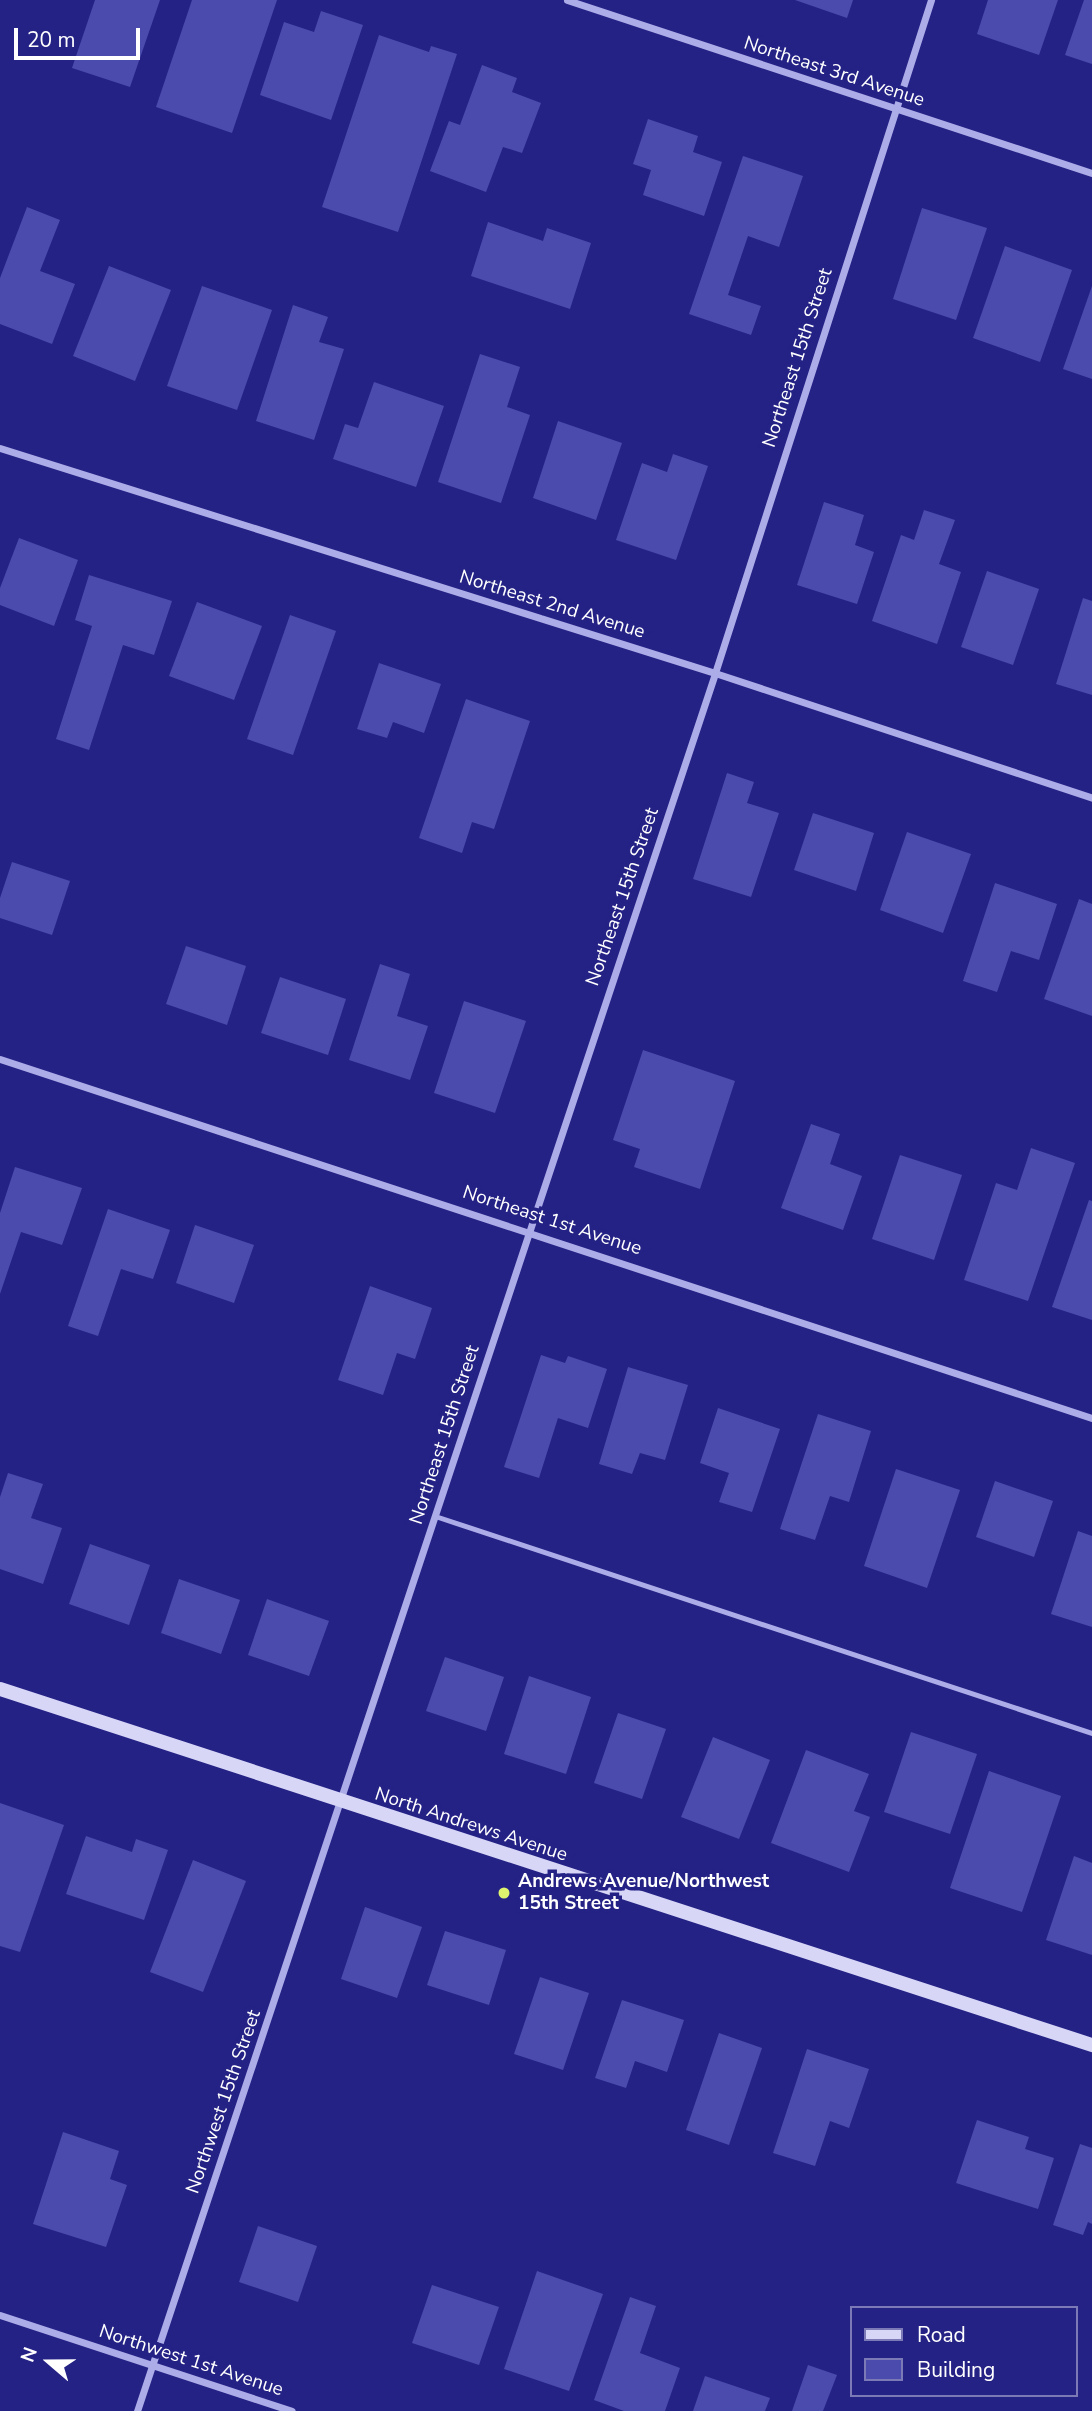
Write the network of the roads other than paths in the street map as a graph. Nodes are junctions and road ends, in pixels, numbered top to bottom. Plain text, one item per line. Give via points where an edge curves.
1 (567, 0) edge
2 (931, 0) edge
3 (894, 109) junction
4 (1092, 173) edge
5 (0, 448) edge
6 (715, 673) junction
7 (1092, 797) edge
8 (0, 1059) edge
9 (528, 1229) junction
10 (1092, 1418) edge
11 (435, 1516) junction
12 (0, 1689) edge
13 (1092, 1733) edge
14 (341, 1803) junction
15 (1092, 2045) edge
16 (0, 2315) edge
17 (151, 2365) junction
18 (137, 2411) edge
19 (292, 2411) edge

1 - 3 street, Northeast 3rd Avenue
2 - 3 street, Northeast 15th Street
3 - 4 street, Northeast 3rd Avenue
3 - 6 street, Northeast 15th Street
5 - 6 street, Northeast 2nd Avenue
6 - 7 street, Northeast 2nd Avenue
6 - 9 street, Northeast 15th Street
8 - 9 street, Northeast 1st Avenue
9 - 10 street, Northeast 1st Avenue
9 - 11 street, Northeast 15th Street
11 - 13 lane
11 - 14 street, Northeast 15th Street
12 - 14 main road, North Andrews Avenue
14 - 15 main road, North Andrews Avenue
14 - 17 street, Northwest 15th Street
16 - 17 street, Northwest 1st Avenue
17 - 18 street, Northwest 15th Street
17 - 19 street, Northwest 1st Avenue

